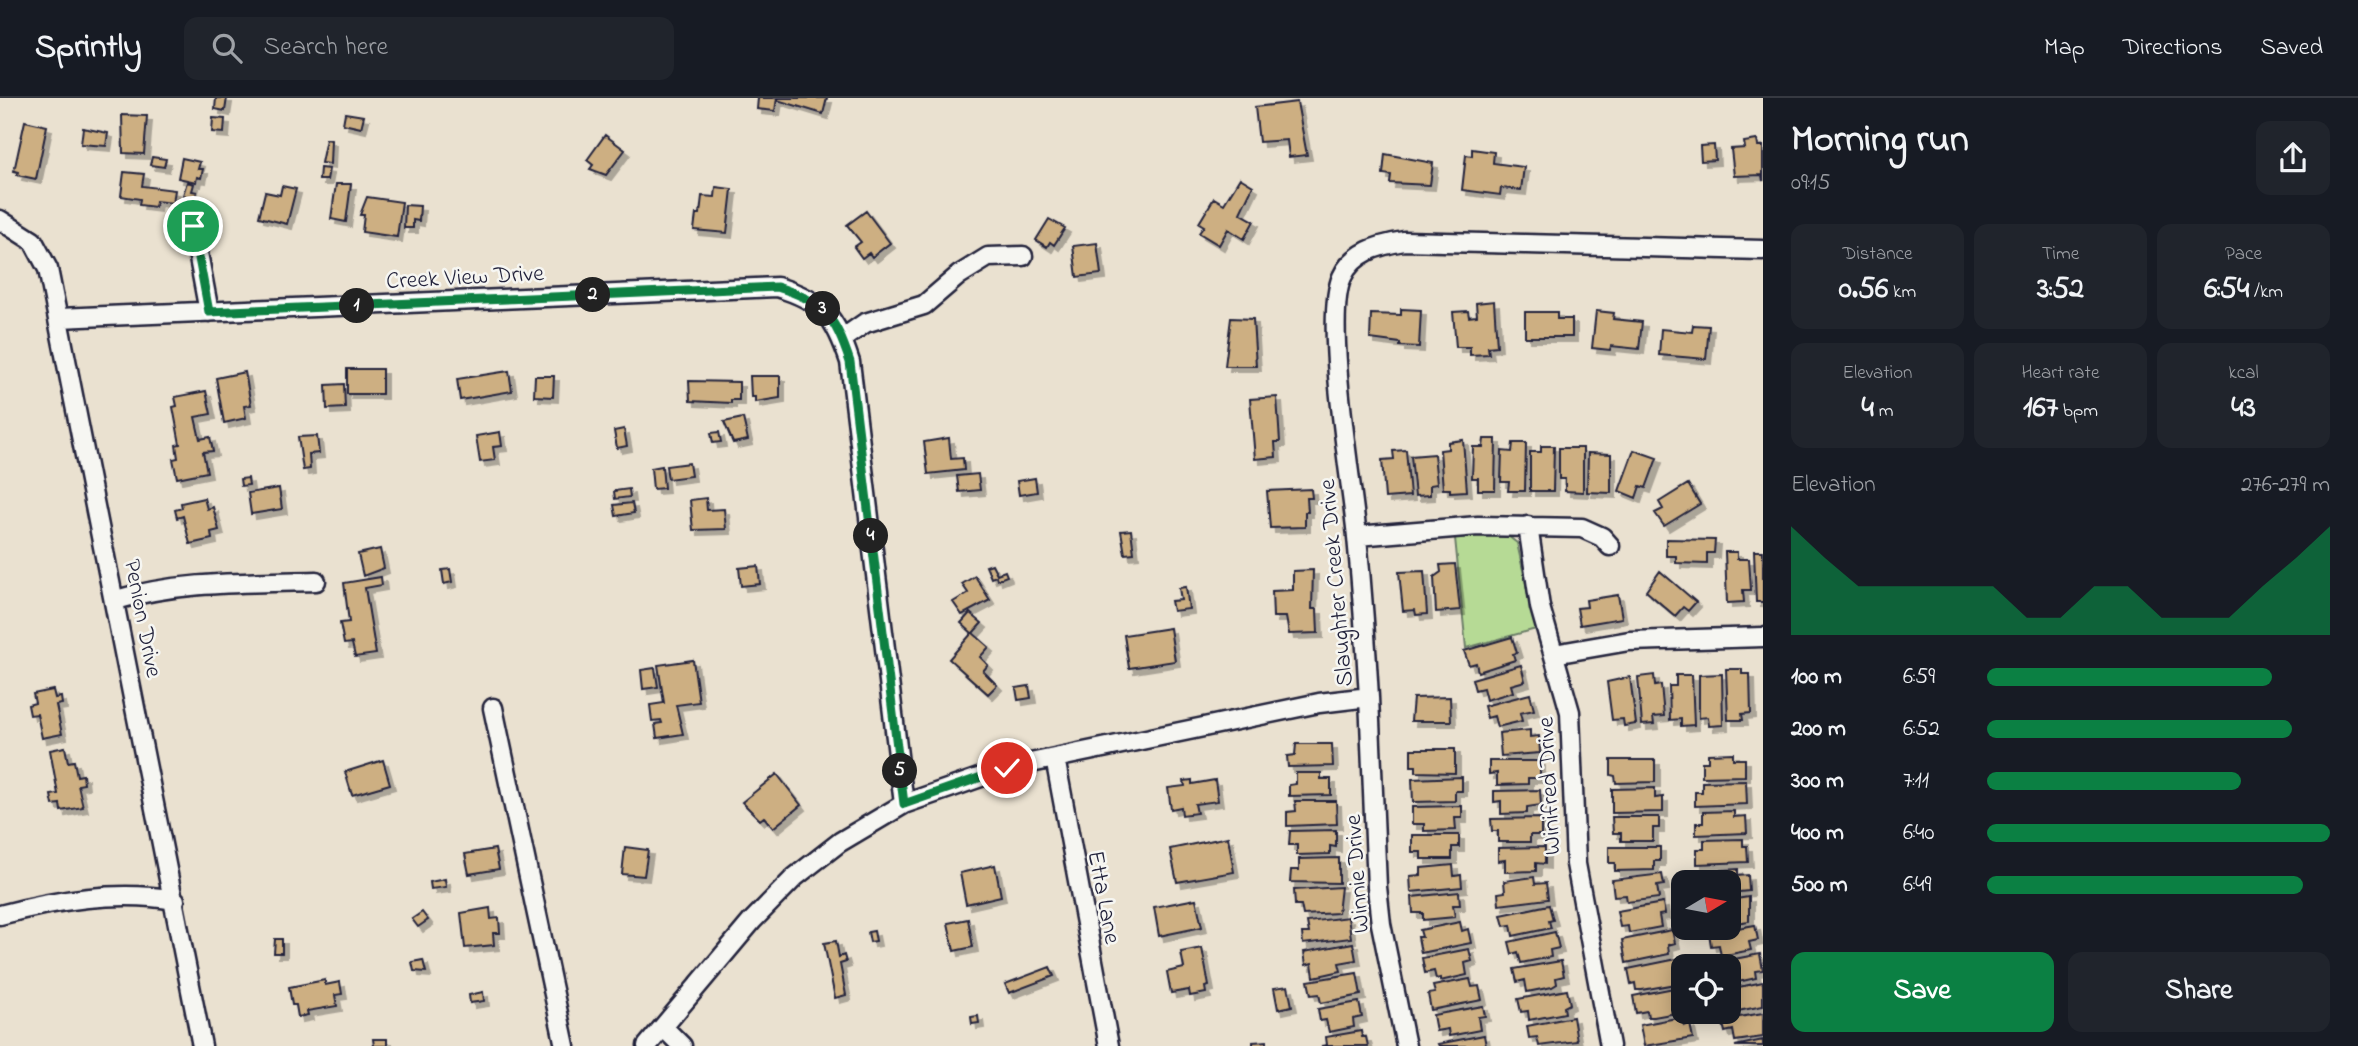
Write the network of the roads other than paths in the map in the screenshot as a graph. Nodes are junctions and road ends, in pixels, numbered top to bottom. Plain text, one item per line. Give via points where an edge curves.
1 (0, 220) edge
2 (193, 226) dead end
3 (1763, 250) edge
4 (1023, 256) dead end
5 (209, 312) junction
6 (59, 318) junction
7 (842, 339) junction
8 (1528, 526) junction
9 (1357, 536) junction
10 (1610, 546) dead end
11 (316, 581) dead end
12 (116, 600) junction
13 (1763, 637) edge
14 (1553, 654) junction
15 (1369, 697) junction
16 (493, 708) dead end
17 (1055, 758) junction
18 (904, 804) junction
19 (175, 900) junction
20 (0, 915) edge
21 (663, 1027) junction
22 (202, 1046) edge
23 (565, 1046) edge
24 (646, 1046) edge
25 (682, 1046) edge
26 (1109, 1046) edge
27 (1406, 1046) edge
28 (1610, 1046) edge

1 - 6 street, Penion Drive via 33,241 48,269
2 - 5 street
3 - 9 street, Slaughter Creek Drive via 1404,242 1375,247 1355,259 1342,277 1335,309
4 - 7 street via 988,257 958,275 924,305 865,323
5 - 6 street, Creek View Drive
5 - 7 street, Creek View Drive via 777,287 821,306
6 - 12 street, Penion Drive
7 - 18 street, Creek View Drive via 850,362
8 - 9 street
8 - 10 street via 1582,528
8 - 14 street, Winifred Drive via 1535,584
9 - 15 street, Slaughter Creek Drive
11 - 12 street via 154,592
12 - 19 street, Penion Drive
13 - 14 street via 1629,641
14 - 28 street, Winifred Drive via 1570,712 1576,864
15 - 17 street, Slaughter Creek Drive
15 - 27 street, Winnie Drive via 1381,925
16 - 23 street
17 - 18 street, Slaughter Creek Drive via 975,778
17 - 26 street, Etta Lane
18 - 21 street, Slaughter Creek Drive via 795,877
19 - 20 street via 81,898
19 - 22 street, Penion Drive
21 - 24 street, Slaughter Creek Drive
21 - 25 street

